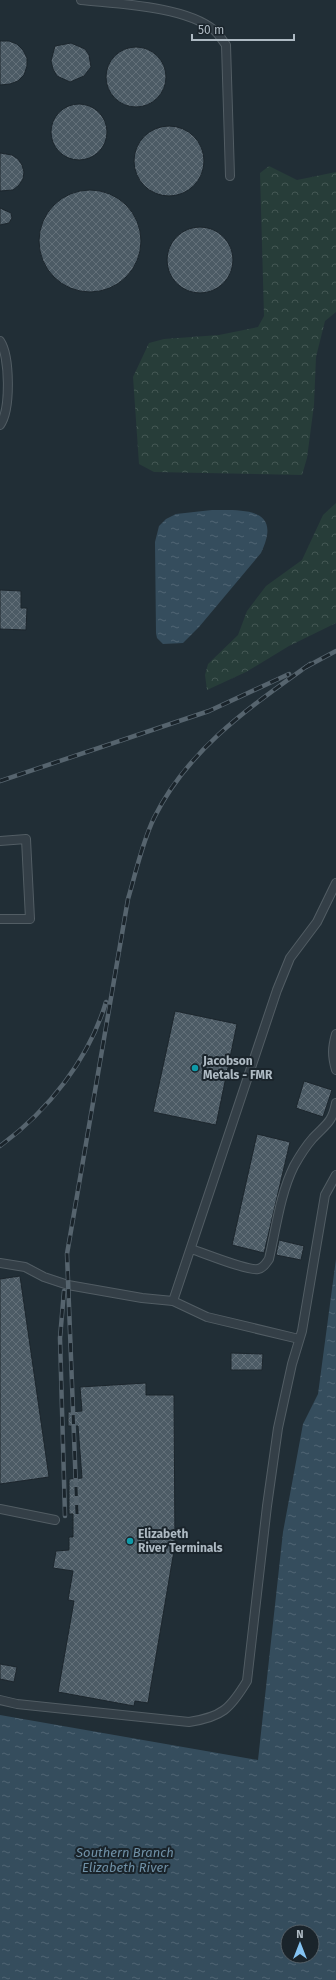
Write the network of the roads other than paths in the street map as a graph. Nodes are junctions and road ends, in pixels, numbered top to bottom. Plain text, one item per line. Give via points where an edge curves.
1 (81, 0) edge
2 (230, 176) dead end
3 (0, 341) edge
4 (0, 425) edge
5 (0, 841) edge
6 (336, 883) edge
7 (0, 919) edge
8 (336, 1034) edge
9 (336, 1070) edge
10 (336, 1103) edge
11 (336, 1175) edge
12 (191, 1249) junction
13 (0, 1263) edge
14 (173, 1301) junction
15 (299, 1339) junction
16 (0, 1509) edge
17 (55, 1520) dead end
18 (0, 1700) edge

1 - 2 lane via 160,10 189,17 214,30 226,45
3 - 4 lane via 4,348 8,371 5,412
5 - 7 lane via 26,839 30,919
6 - 12 lane via 317,922 290,958 276,990
8 - 9 lane via 332,1056
10 - 12 lane via 333,1117 313,1138 287,1182 269,1259 265,1266 257,1269
11 - 15 lane via 325,1195
12 - 14 lane
13 - 14 lane via 25,1267 68,1285
14 - 15 lane via 207,1317
15 - 18 lane via 276,1443 247,1681 236,1699 221,1714 189,1722 17,1704
16 - 17 lane

